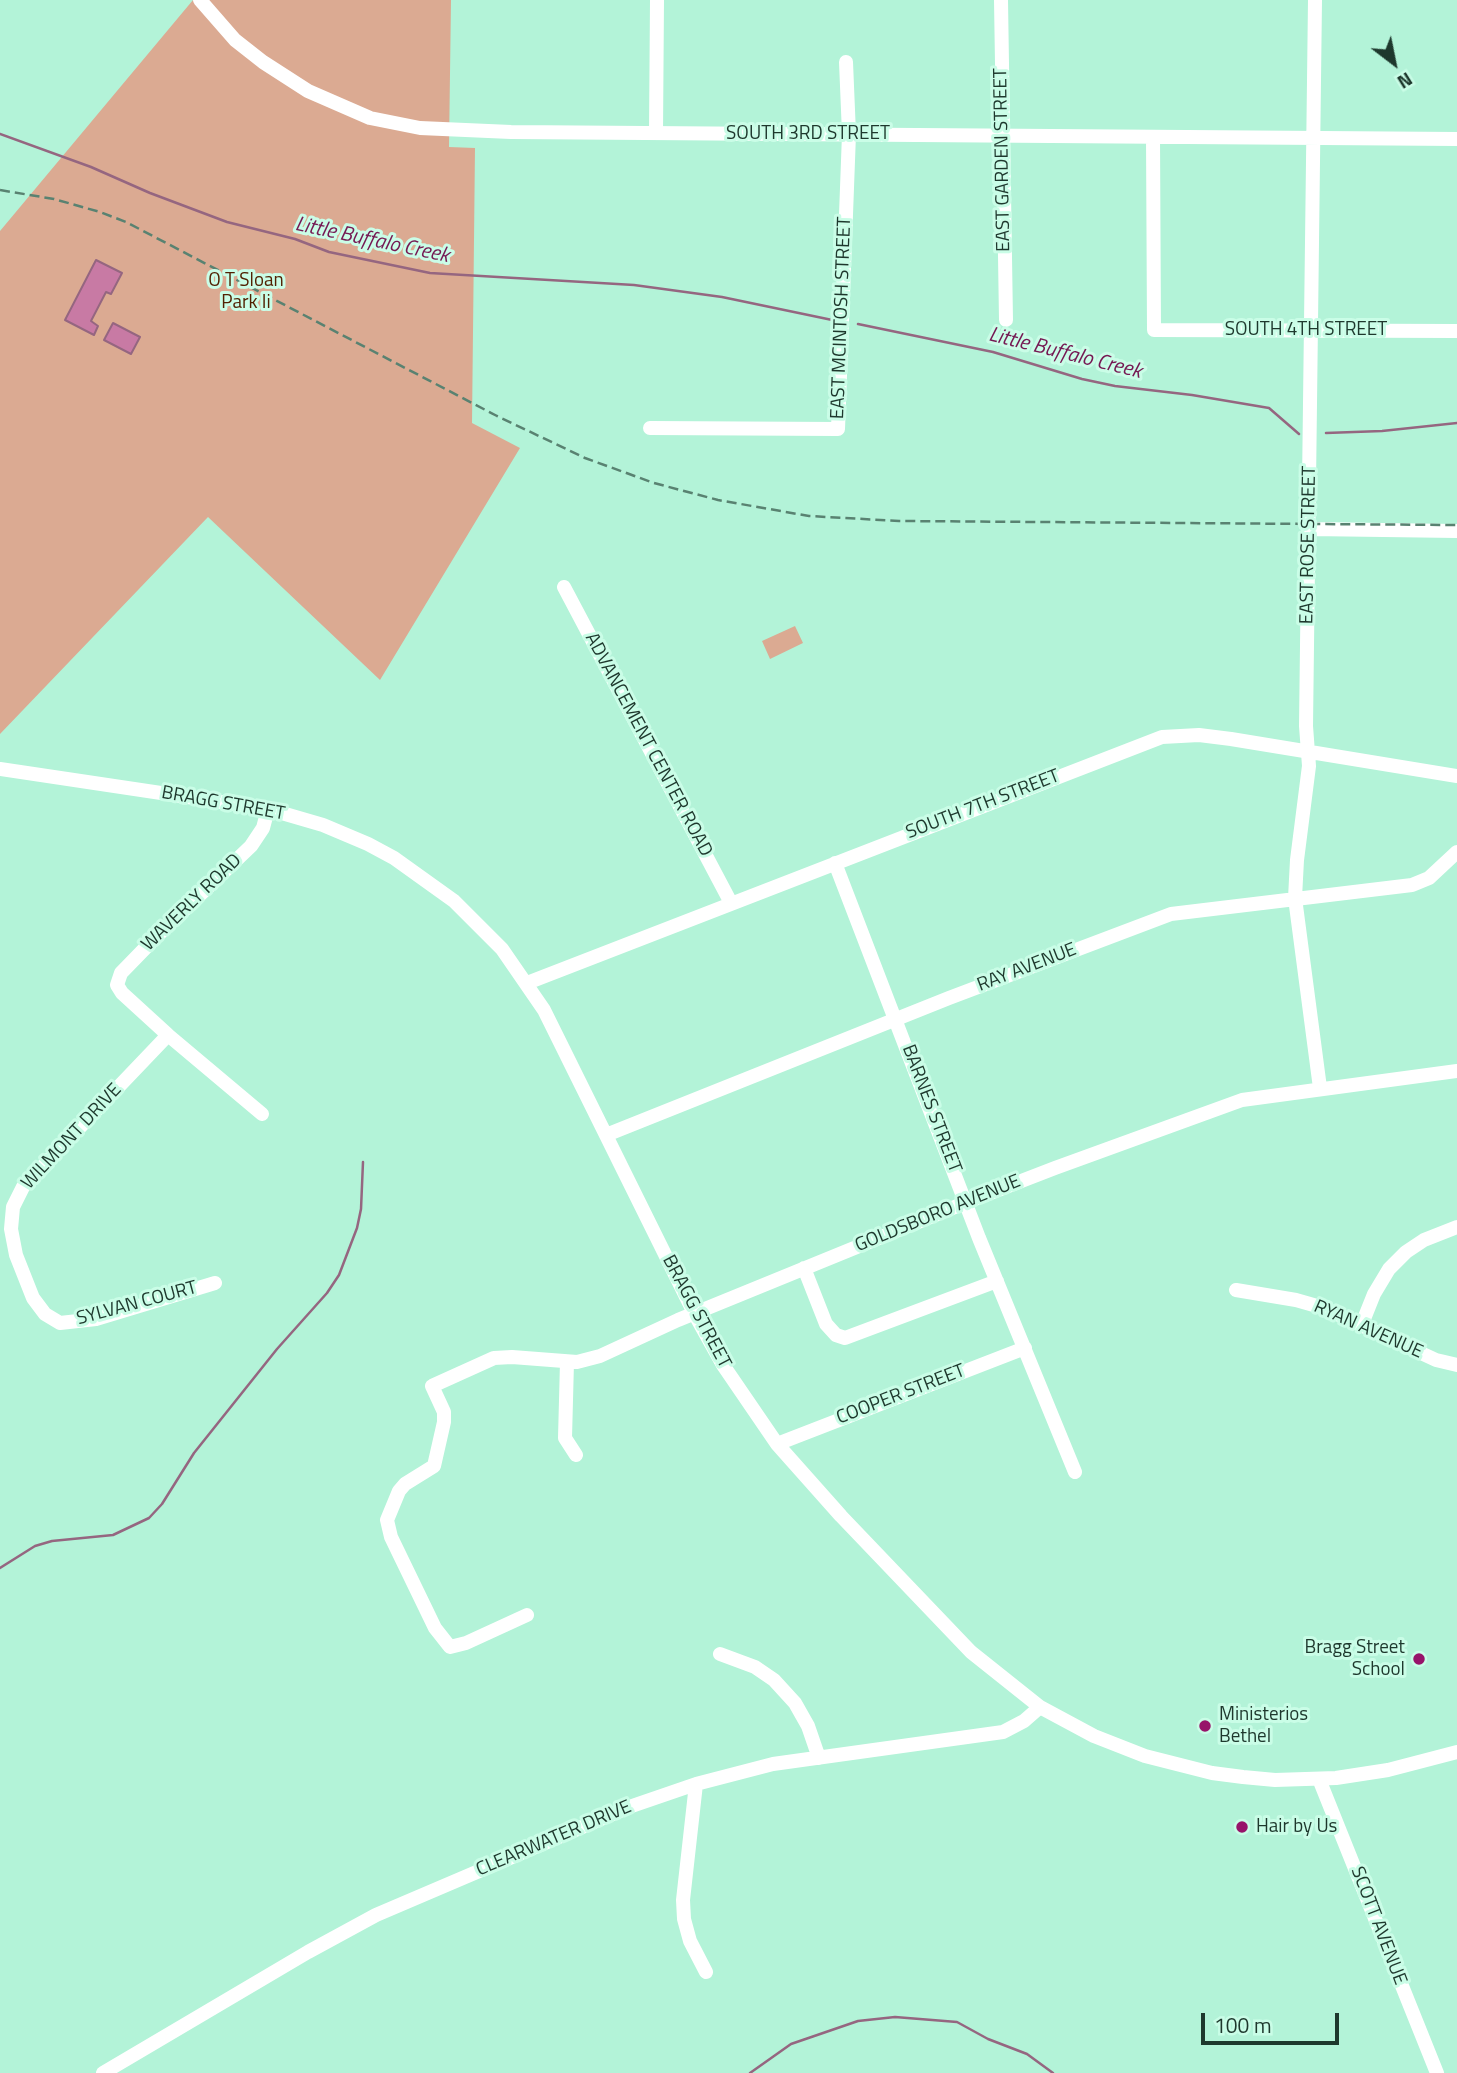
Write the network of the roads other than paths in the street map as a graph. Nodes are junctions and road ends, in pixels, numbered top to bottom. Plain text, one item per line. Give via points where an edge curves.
1 (200, 0) edge
2 (657, 0) edge
3 (1001, 0) edge
4 (1315, 0) edge
5 (846, 62) dead end
6 (656, 133) junction
7 (849, 134) junction
8 (1002, 136) junction
9 (1153, 137) junction
10 (1313, 137) junction
11 (1457, 139) edge
12 (1006, 320) dead end
13 (1312, 330) junction
14 (1457, 331) edge
15 (650, 428) dead end
16 (1310, 529) junction
17 (1457, 531) edge
18 (565, 587) dead end
19 (1308, 751) junction
20 (0, 769) edge
21 (1457, 776) edge
22 (268, 809) junction
23 (1457, 852) edge
24 (835, 863) junction
25 (1295, 898) junction
26 (731, 904) junction
27 (527, 983) junction
28 (896, 1021) junction
29 (168, 1035) junction
30 (1457, 1071) edge
31 (1320, 1088) junction
32 (262, 1114) dead end
33 (606, 1135) junction
34 (967, 1202) junction
35 (1457, 1227) edge
36 (804, 1268) junction
37 (997, 1281) junction
38 (215, 1283) dead end
39 (1236, 1290) dead end
40 (694, 1313) junction
41 (60, 1324) joint
42 (1362, 1324) junction
43 (1025, 1348) junction
44 (567, 1362) junction
45 (1457, 1365) edge
46 (777, 1444) junction
47 (576, 1455) dead end
48 (1075, 1472) dead end
49 (527, 1615) dead end
50 (720, 1654) dead end
51 (1040, 1707) junction
52 (1457, 1752) edge
53 (819, 1758) junction
54 (1319, 1779) junction
55 (696, 1783) junction
56 (706, 1972) dead end
57 (103, 2073) edge
58 (1437, 2073) edge

1 - 6 street, SOUTH 3RD STREET via 235,40 263,62 308,91 370,118 442,130
2 - 6 street
3 - 8 street, EAST GARDEN STREET
4 - 10 street, EAST ROSE STREET
5 - 7 street, EAST MCINTOSH STREET
6 - 7 street, SOUTH 3RD STREET
7 - 8 street, SOUTH 3RD STREET
7 - 15 street, EAST MCINTOSH STREET via 838,429
8 - 9 street, SOUTH 3RD STREET
8 - 12 street, EAST GARDEN STREET
9 - 10 street, SOUTH 3RD STREET
9 - 13 street, SOUTH 4TH STREET via 1154,330
10 - 11 street, SOUTH 3RD STREET
10 - 13 street, EAST ROSE STREET
13 - 14 street, SOUTH 4TH STREET
13 - 16 street, EAST ROSE STREET
16 - 17 street
16 - 19 street, EAST ROSE STREET
18 - 26 street, ADVANCEMENT CENTER ROAD
19 - 21 street, SOUTH 7TH STREET
19 - 24 street, SOUTH 7TH STREET via 1199,734 1162,737
19 - 25 street, EAST ROSE STREET
20 - 22 street, BRAGG STREET
22 - 27 street, BRAGG STREET via 368,844 429,881 482,927
22 - 29 street, WAVERLY ROAD via 251,846 121,973 117,985 122,993
23 - 25 street, RAY AVENUE via 1422,882
24 - 26 street, SOUTH 7TH STREET
24 - 28 street, BARNES STREET
25 - 28 street, RAY AVENUE via 1171,914
25 - 31 street, EAST ROSE STREET
26 - 27 street, SOUTH 7TH STREET
27 - 33 street, BRAGG STREET
28 - 33 street, RAY AVENUE
28 - 34 street, BARNES STREET
29 - 32 street
29 - 41 street, WILMONT DRIVE via 23,1187 13,1207 16,1255 33,1298
30 - 31 street, GOLDSBORO AVENUE
31 - 34 street, GOLDSBORO AVENUE via 1213,1109
33 - 40 street, BRAGG STREET
34 - 36 street, GOLDSBORO AVENUE
34 - 37 street, BARNES STREET
35 - 42 street via 1424,1240 1389,1269
36 - 37 street via 826,1324 845,1338
36 - 40 street, GOLDSBORO AVENUE
37 - 43 street, BARNES STREET
38 - 41 street, SYLVAN COURT via 96,1319
39 - 42 street, RYAN AVENUE via 1296,1300
40 - 44 street, GOLDSBORO AVENUE via 600,1356
40 - 46 street, BRAGG STREET
42 - 45 street, RYAN AVENUE via 1436,1360
43 - 46 street, COOPER STREET
43 - 48 street, BARNES STREET
44 - 47 street via 565,1438
44 - 49 street, GOLDSBORO AVENUE via 494,1358 432,1386 444,1412 434,1466 398,1490 387,1520 435,1628 450,1647
46 - 51 street, BRAGG STREET via 971,1652
50 - 53 street via 755,1667 781,1688 795,1703
51 - 53 street, CLEARWATER DRIVE via 1003,1732
51 - 54 street, BRAGG STREET via 1122,1748 1177,1765 1243,1777
52 - 54 street, BRAGG STREET via 1388,1770
53 - 55 street, CLEARWATER DRIVE
54 - 58 street, SCOTT AVENUE
55 - 56 street via 684,1919
55 - 57 street, CLEARWATER DRIVE via 578,1827 376,1915

